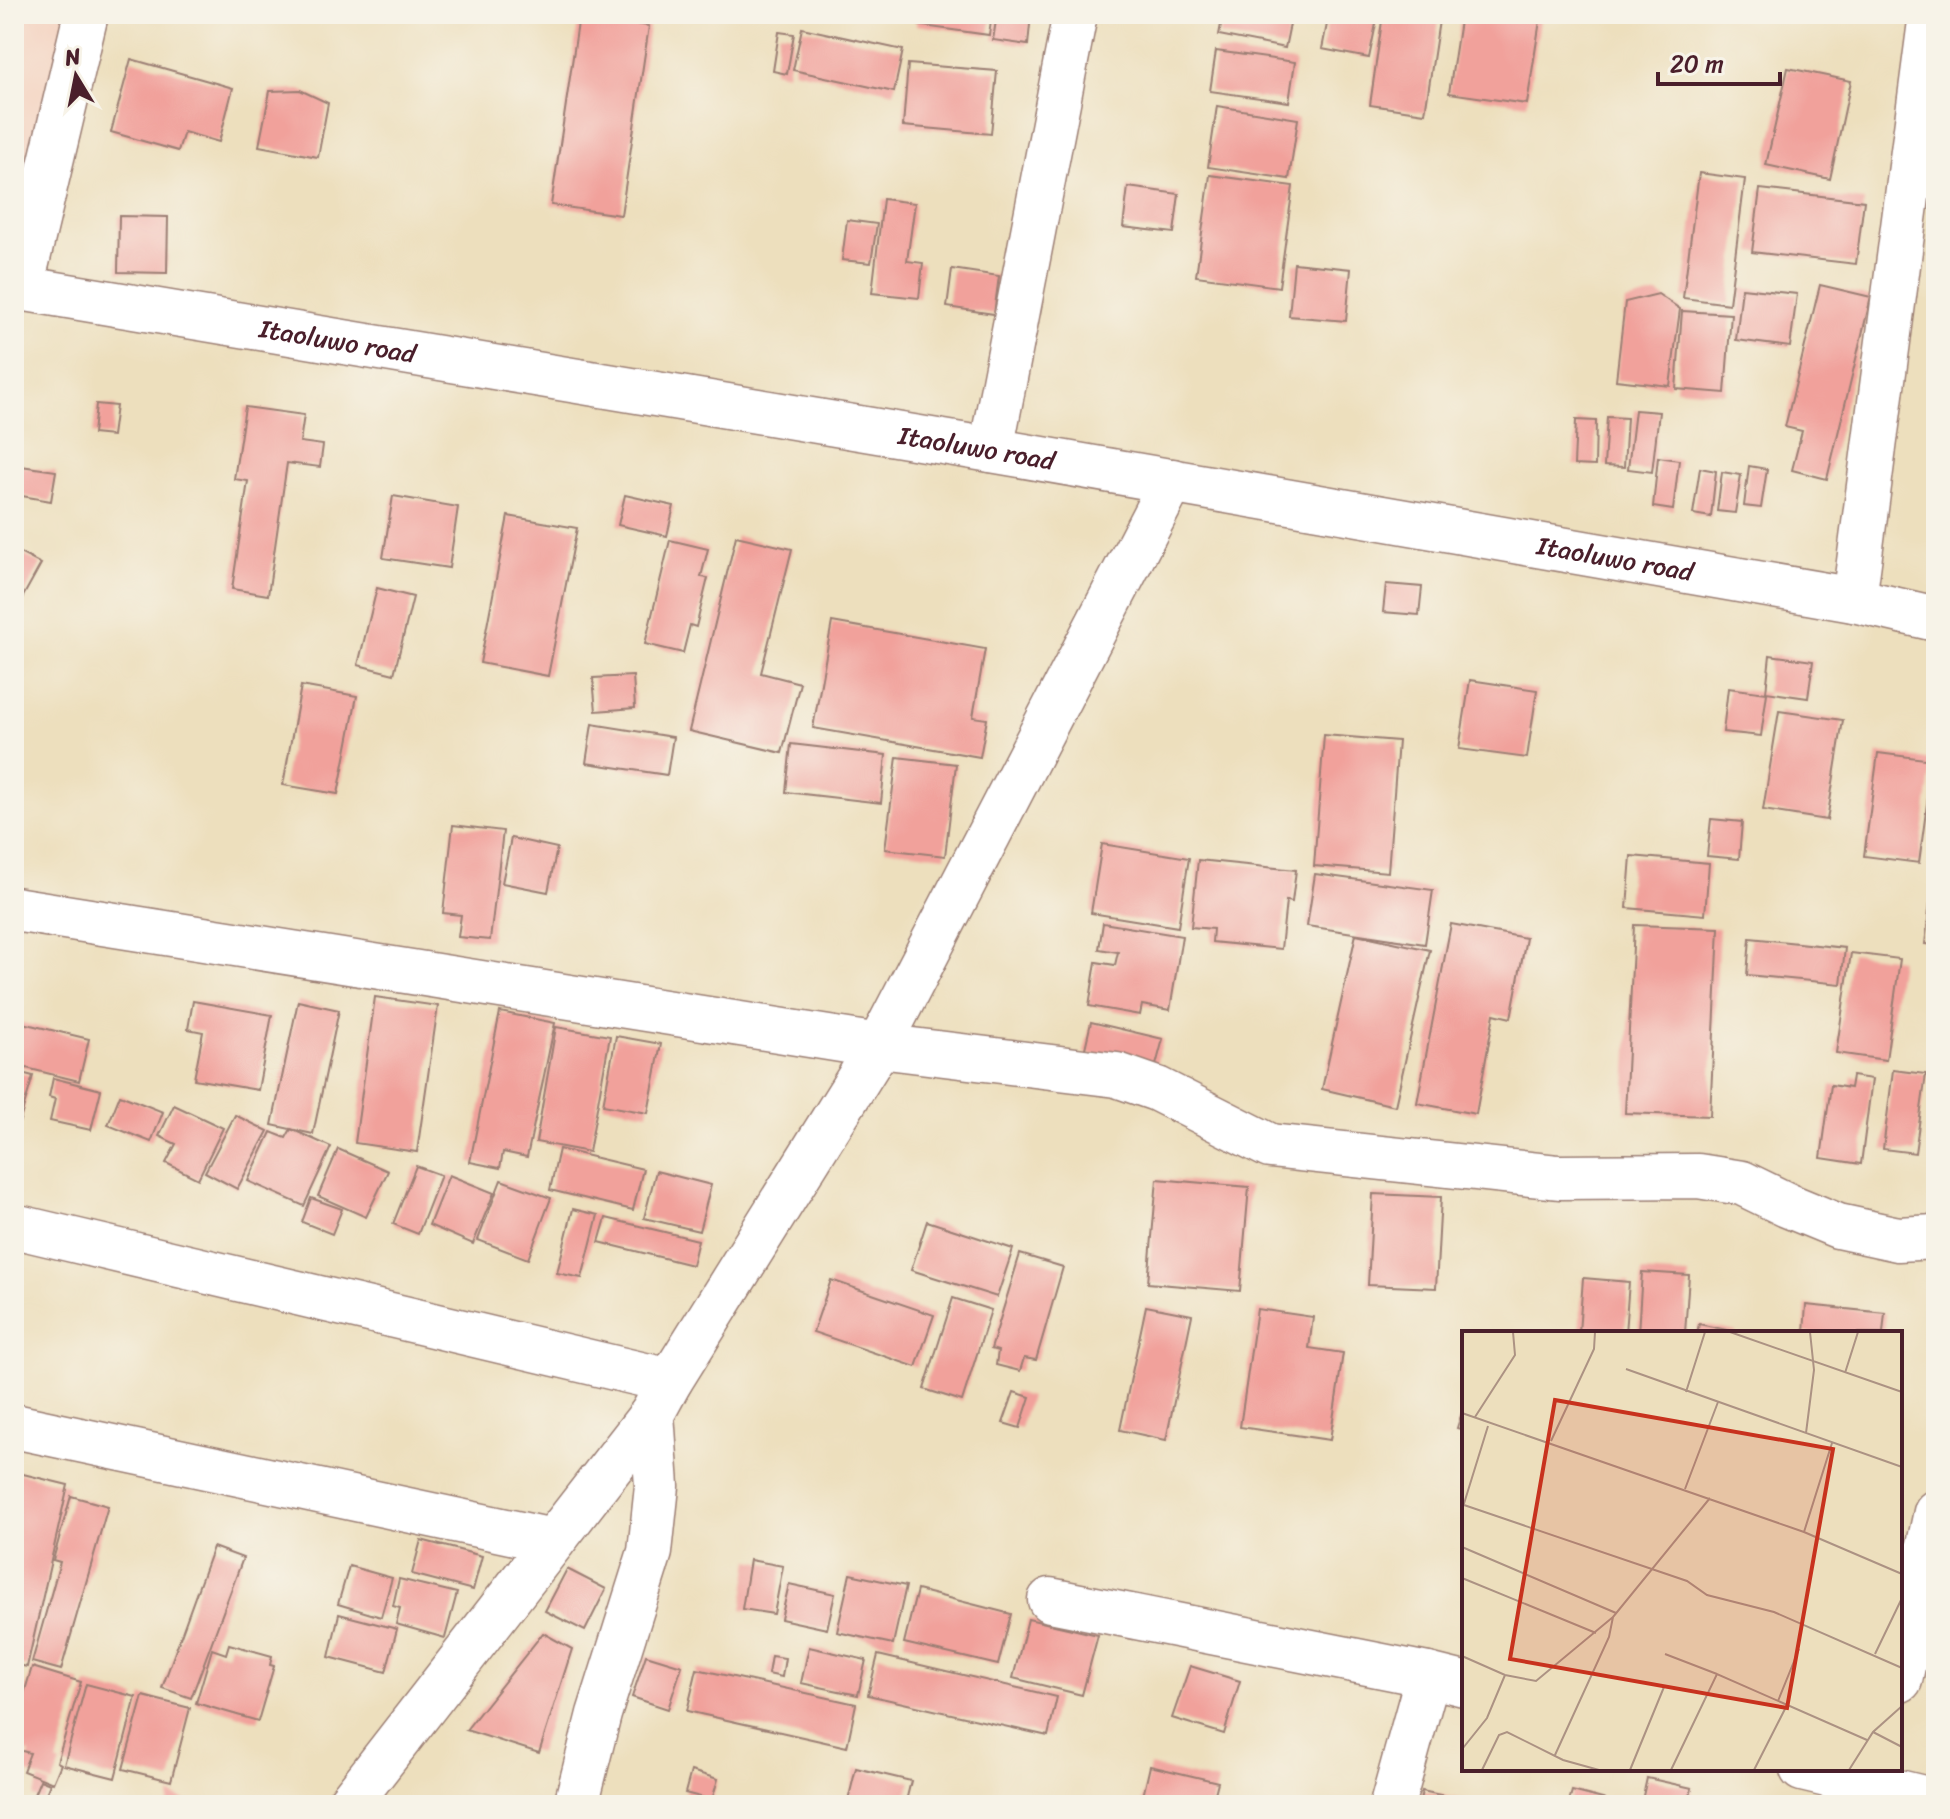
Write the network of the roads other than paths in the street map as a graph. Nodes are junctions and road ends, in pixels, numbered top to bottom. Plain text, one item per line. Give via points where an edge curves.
1 (86, 14) edge
2 (1075, 14) edge
3 (1931, 14) edge
4 (17, 288) edge
5 (991, 450) junction
6 (1172, 481) junction
7 (1854, 600) junction
8 (1936, 619) edge
9 (14, 909) edge
10 (879, 1046) junction
11 (14, 1226) edge
12 (1936, 1237) edge
13 (661, 1398) junction
14 (14, 1426) edge
15 (1936, 1512) edge
16 (553, 1541) junction
17 (1050, 1600) dead end
18 (1902, 1671) edge
19 (1446, 1680) edge
20 (1819, 1771) edge
21 (1879, 1778) edge
22 (1936, 1801) edge
23 (348, 1805) edge
24 (576, 1805) edge
25 (1392, 1805) edge

1 - 4 street
2 - 5 street
3 - 7 street
4 - 5 street, Itaoluwo road
5 - 6 street, Itaoluwo road
6 - 7 street, Itaoluwo road
6 - 10 street
7 - 8 street, Itaoluwo road
9 - 10 street
10 - 12 street via 1117,1075 1157,1089 1270,1146 1559,1177 1698,1176 1742,1183 1838,1226 1898,1239
10 - 13 street
11 - 13 street
13 - 16 street
13 - 24 street via 650,1552
14 - 16 street
15 - 18 street
16 - 23 street
17 - 19 street
19 - 25 street
20 - 21 street
21 - 22 street

